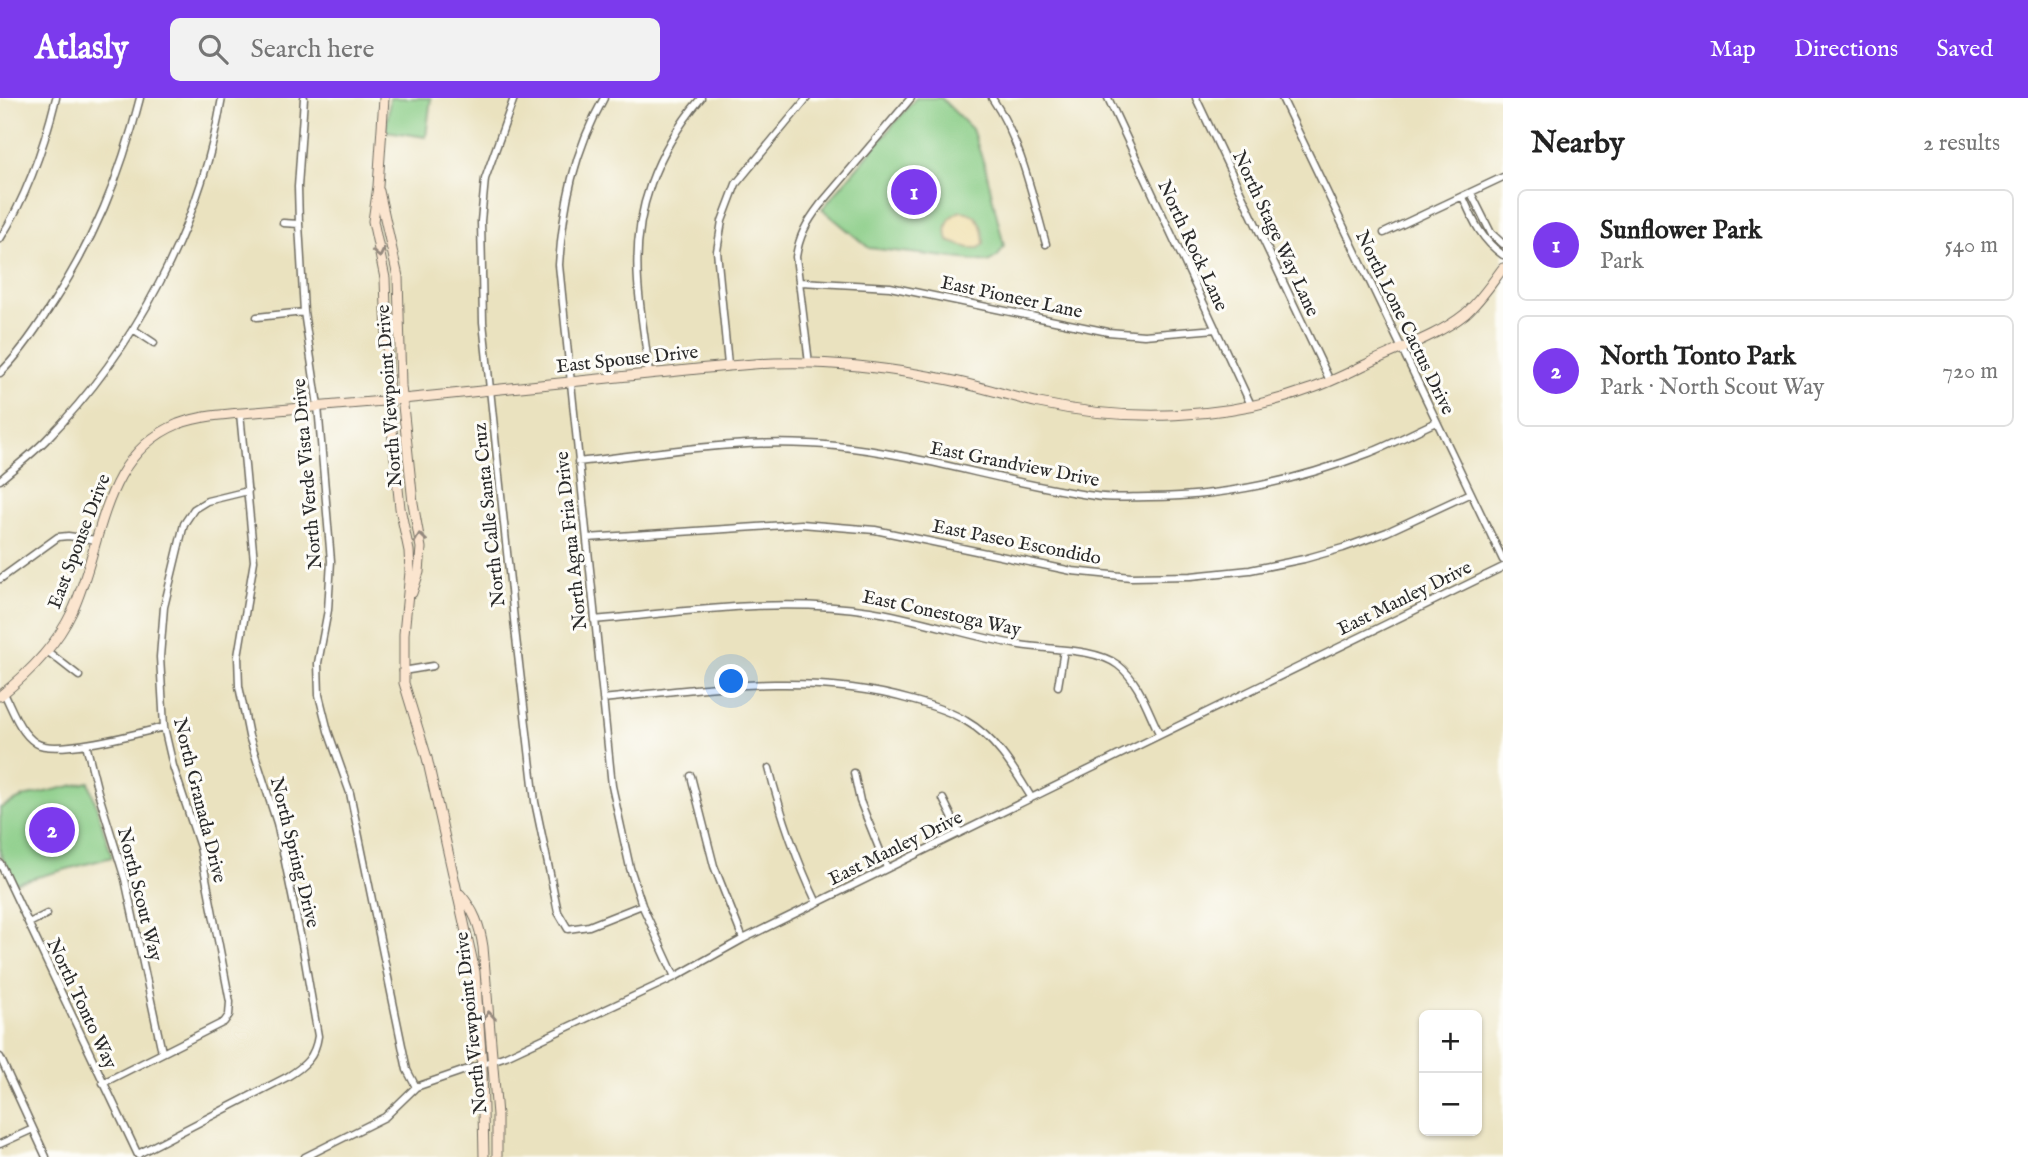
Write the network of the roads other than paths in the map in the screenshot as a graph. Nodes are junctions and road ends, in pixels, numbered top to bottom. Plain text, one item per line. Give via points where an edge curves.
1 (56, 98) edge
2 (140, 98) edge
3 (222, 98) edge
4 (304, 98) edge
5 (384, 98) edge
6 (514, 98) edge
7 (604, 98) edge
8 (701, 98) edge
9 (807, 98) edge
10 (911, 98) edge
11 (992, 98) edge
12 (1108, 98) edge
13 (1196, 98) edge
14 (1282, 98) edge
15 (1503, 177) edge
16 (378, 186) junction
17 (1471, 192) junction
18 (1462, 197) junction
19 (284, 223) dead end
20 (299, 224) junction
21 (1384, 233) dead end
22 (0, 239) edge
23 (1046, 244) dead end
24 (1503, 244) edge
25 (1503, 255) edge
26 (1503, 268) edge
27 (800, 282) junction
28 (304, 312) junction
29 (257, 317) dead end
30 (133, 329) junction
31 (1216, 329) junction
32 (154, 343) dead end
33 (1401, 348) junction
34 (809, 363) junction
35 (728, 365) junction
36 (0, 373) edge
37 (649, 374) junction
38 (570, 381) junction
39 (1330, 381) junction
40 (491, 388) junction
41 (403, 399) junction
42 (389, 400) junction
43 (1251, 405) junction
44 (318, 406) junction
45 (240, 413) junction
46 (1436, 422) junction
47 (578, 462) junction
48 (0, 480) edge
49 (247, 491) junction
50 (1471, 493) junction
51 (587, 538) junction
52 (96, 540) junction
53 (1503, 560) edge
54 (1503, 566) edge
55 (0, 579) edge
56 (408, 604) junction
57 (594, 620) junction
58 (1064, 650) junction
59 (47, 651) junction
60 (433, 666) dead end
61 (403, 671) junction
62 (79, 676) dead end
63 (1058, 687) dead end
64 (2, 694) edge
65 (603, 699) junction
66 (164, 727) junction
67 (1159, 733) junction
68 (86, 744) junction
69 (769, 768) dead end
70 (854, 773) dead end
71 (691, 776) dead end
72 (1031, 797) junction
73 (943, 799) dead end
74 (960, 833) junction
75 (0, 863) edge
76 (887, 868) junction
77 (458, 893) junction
78 (817, 903) junction
79 (642, 905) junction
80 (47, 914) dead end
81 (29, 923) junction
82 (743, 939) junction
83 (675, 977) junction
84 (162, 1052) junction
85 (0, 1057) edge
86 (493, 1061) junction
87 (482, 1066) junction
88 (103, 1083) junction
89 (416, 1087) junction
90 (33, 1129) junction
91 (0, 1144) edge
92 (138, 1155) edge
93 (46, 1157) edge
94 (305, 1157) edge
95 (484, 1157) edge
96 (497, 1157) edge

1 - 22 street via 30,182
2 - 36 street via 113,189 93,237 36,330
3 - 30 street via 190,218
4 - 20 street, North Verde Vista Drive
5 - 16 main road, North Viewpoint Drive
6 - 40 street, North Calle Santa Cruz via 485,179 481,220
7 - 38 street, North Agua Fria Drive via 573,170 562,223 559,265
8 - 37 street via 662,154 647,188 638,281
9 - 35 street via 736,184 722,221 717,251
10 - 27 street via 806,222 796,257
11 - 23 street via 1023,164
12 - 31 street, North Rock Lane
13 - 39 street, North Stage Way Lane
14 - 33 street, North Lone Cactus Drive
15 - 17 street
16 - 41 main road, North Viewpoint Drive via 398,277
16 -> 42 main road, North Viewpoint Drive via 373,221 385,278
17 - 18 street
17 - 24 street via 1491,233
18 - 21 street
18 - 25 street via 1479,233
19 - 20 street
20 - 28 street, North Verde Vista Drive
26 - 33 main road, East Spouse Drive via 1463,315
27 - 31 street, East Pioneer Lane via 890,287 1108,332 1144,335
27 - 34 street
28 - 29 street
28 - 44 street, North Verde Vista Drive
30 - 32 street
30 - 48 street via 84,397 43,443
31 - 43 street, North Rock Lane
33 - 39 main road, East Spouse Drive
33 - 46 street, North Lone Cactus Drive
34 - 35 main road, East Spouse Drive
34 - 43 main road, East Spouse Drive via 940,378 1041,404 1110,413 1176,414
35 - 37 main road, East Spouse Drive
37 - 38 main road, East Spouse Drive
38 - 40 main road, East Spouse Drive
38 - 47 street, North Agua Fria Drive
39 - 43 main road, East Spouse Drive
40 - 41 main road, East Spouse Drive
40 - 79 street, North Calle Santa Cruz via 535,802 558,912 568,929 589,926
41 - 42 main road, East Spouse Drive
56 -> 41 main road, North Viewpoint Drive via 421,548
42 - 44 main road, East Spouse Drive
42 - 56 main road, North Viewpoint Drive via 409,551
44 - 45 main road, East Spouse Drive
44 - 89 street, North Verde Vista Drive via 331,561 318,663 319,695 350,793 407,1070
45 - 49 street, North Spring Drive
45 - 52 main road, East Spouse Drive via 179,424 159,435 124,470 112,490
46 - 47 street, East Grandview Drive via 1311,473 1182,497 1097,497 834,446 727,445
46 - 50 street, North Lone Cactus Drive
47 - 51 street, North Agua Fria Drive
49 - 66 street, North Granada Drive via 207,501 194,509 184,524 161,632
49 - 92 street, North Spring Drive via 254,561 238,656 239,686 249,736 277,823 318,1036 316,1049 307,1065 287,1077
50 - 51 street, East Paseo Escondido via 1387,533 1330,551 1250,570 1191,576 1131,577 1072,571 874,530 801,524
50 - 53 street, North Lone Cactus Drive
51 - 57 street, North Agua Fria Drive
52 - 55 street via 58,537
52 - 59 main road, East Spouse Drive via 71,614
54 - 67 street, East Manley Drive
56 - 61 main road, North Viewpoint Drive
57 - 58 street, East Conestoga Way via 751,605 808,605 869,611 1019,645
57 - 65 street, North Agua Fria Drive
58 - 63 street
58 - 67 street, East Conestoga Way via 1104,657 1118,665 1138,690
59 - 62 street
59 - 64 main road, East Spouse Drive
60 - 61 street
61 - 77 main road, North Viewpoint Drive
64 - 68 street via 37,744
65 - 72 street via 790,684 856,688 899,697 966,721 992,742
65 - 79 street, North Agua Fria Drive via 612,786
66 - 68 street
66 - 84 street, North Granada Drive via 200,847 230,1002 224,1022
67 - 72 street, East Manley Drive
68 - 84 street, North Scout Way via 125,880
69 - 78 street via 781,817
70 - 76 street via 860,801
71 - 82 street via 714,866
72 - 74 street, East Manley Drive
73 - 74 street
74 - 76 street, East Manley Drive
75 - 81 street, North Tonto Way
76 - 78 street, East Manley Drive
86 -> 77 main road, North Viewpoint Drive via 481,932
77 - 87 main road, North Viewpoint Drive via 475,972
78 - 82 street, East Manley Drive
79 - 83 street, North Agua Fria Drive
80 - 81 street
81 - 88 street, North Tonto Way
82 - 83 street, East Manley Drive
83 - 86 street, East Manley Drive
84 - 88 street, North Granada Drive
85 - 90 street
86 - 87 street, East Manley Drive
86 - 96 main road, North Viewpoint Drive
87 - 89 street, East Manley Drive
87 - 95 main road, North Viewpoint Drive
88 - 92 street, North Tonto Way
89 - 94 street, East Manley Drive via 385,1117
90 - 91 street
90 - 93 street

